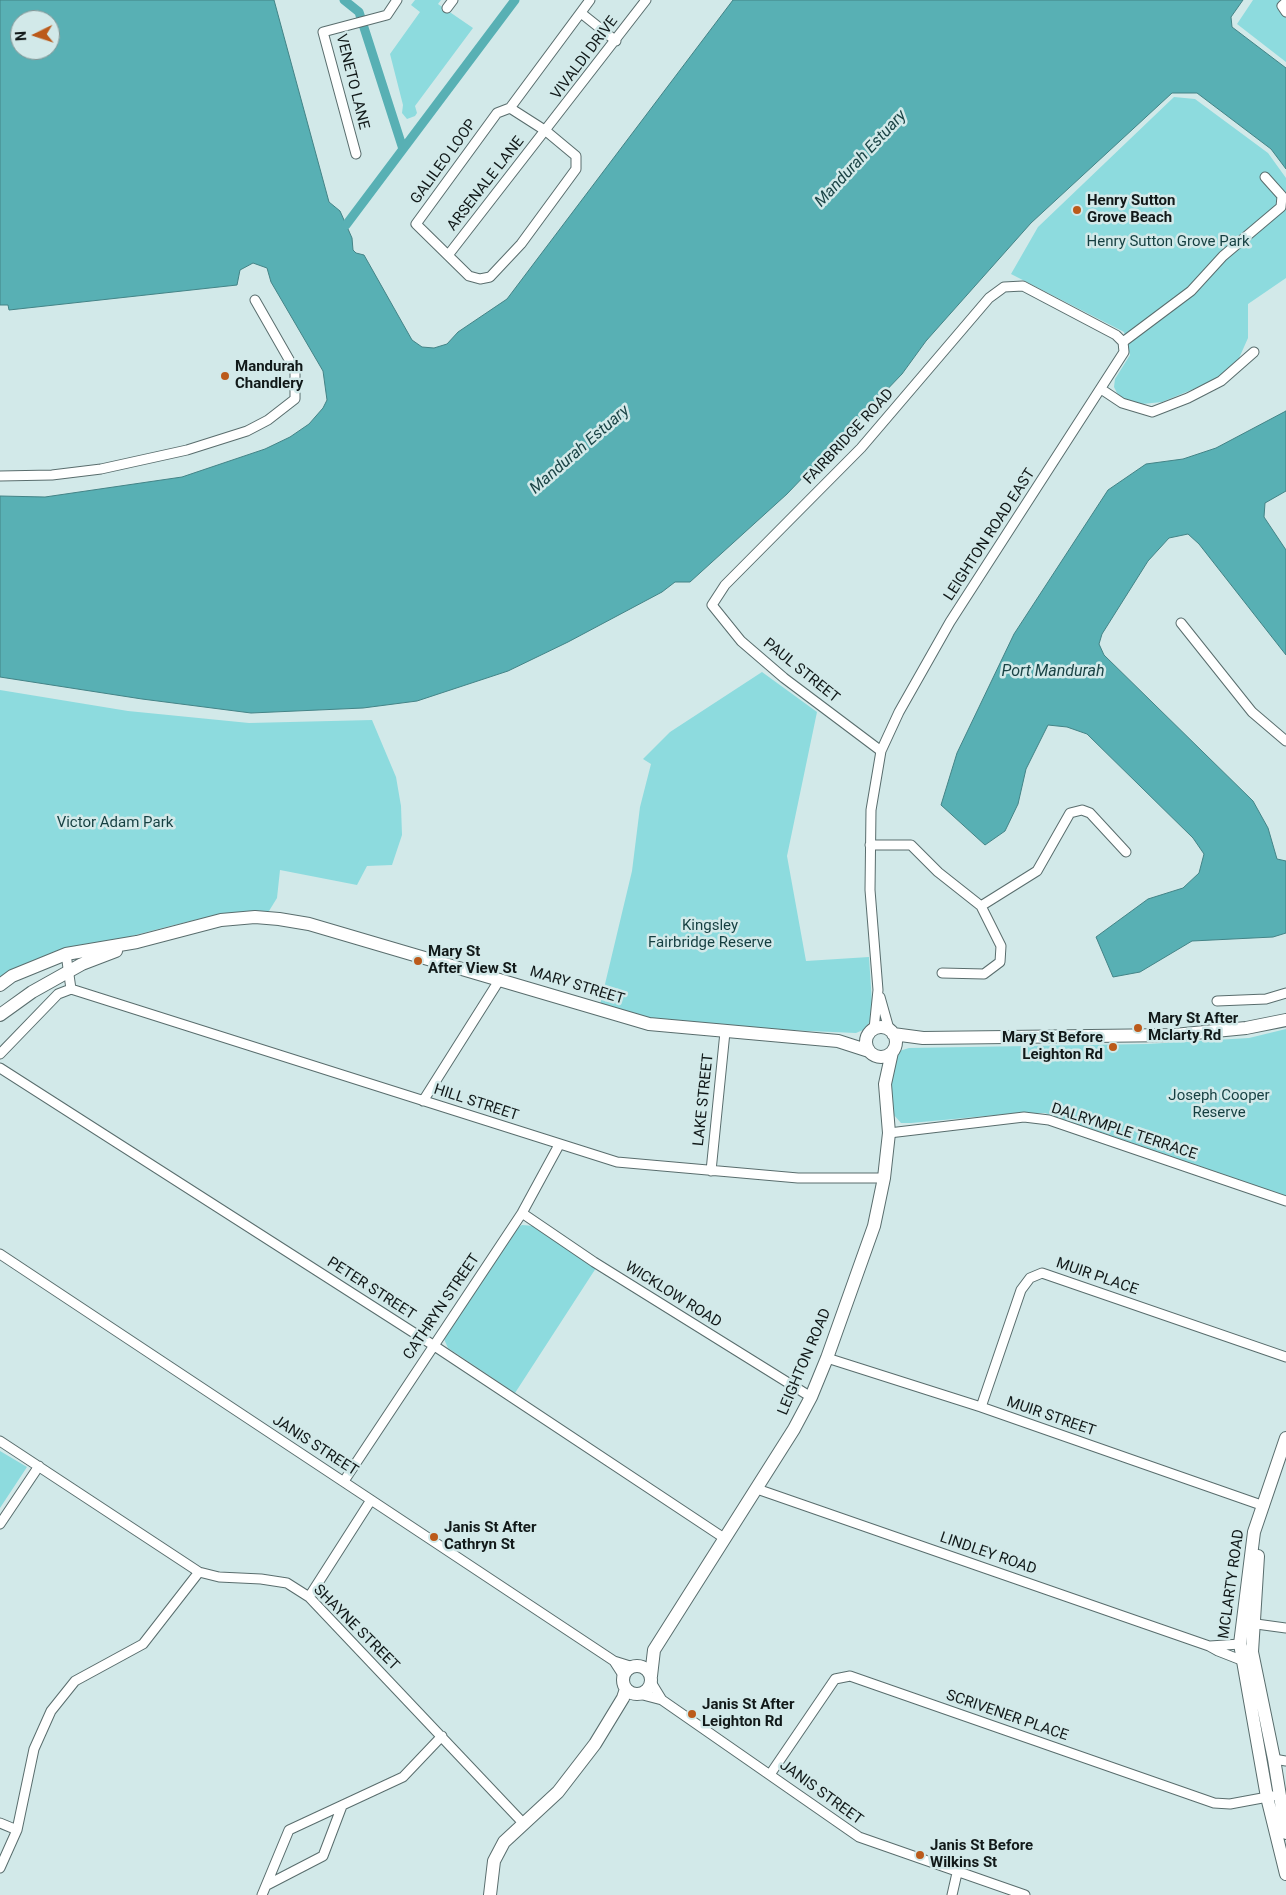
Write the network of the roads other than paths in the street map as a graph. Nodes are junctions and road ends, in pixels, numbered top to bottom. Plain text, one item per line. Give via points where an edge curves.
1 (397, 0) edge
2 (453, 0) edge
3 (590, 0) edge
4 (646, 0) edge
5 (1286, 2) edge
6 (447, 8) dead end
7 (1286, 12) edge
8 (581, 13) junction
9 (616, 40) junction
10 (510, 108) junction
11 (546, 132) junction
12 (356, 154) dead end
13 (1265, 177) dead end
14 (449, 254) junction
15 (255, 300) dead end
16 (1124, 342) junction
17 (1254, 352) dead end
18 (1101, 389) junction
19 (0, 476) edge
20 (712, 605) joint
21 (1181, 623) dead end
22 (1286, 741) edge
23 (880, 750) junction
24 (870, 845) junction
25 (1126, 852) dead end
26 (982, 906) junction
27 (137, 942) junction
28 (66, 954) junction
29 (70, 972) junction
30 (942, 973) dead end
31 (500, 980) junction
32 (0, 985) edge
33 (71, 989) junction
34 (878, 990) junction
35 (1286, 994) edge
36 (1217, 1001) dead end
37 (0, 1015) edge
38 (1286, 1020) edge
39 (872, 1030) junction
40 (725, 1032) junction
41 (891, 1032) junction
42 (923, 1038) junction
43 (838, 1040) junction
44 (893, 1050) junction
45 (872, 1053) junction
46 (0, 1054) edge
47 (0, 1068) edge
48 (885, 1084) junction
49 (423, 1101) junction
50 (889, 1133) junction
51 (559, 1145) junction
52 (711, 1171) junction
53 (884, 1178) junction
54 (1286, 1201) edge
55 (522, 1213) junction
56 (0, 1254) edge
57 (433, 1345) junction
58 (1286, 1356) edge
59 (827, 1358) junction
60 (811, 1397) junction
61 (981, 1407) junction
62 (1286, 1438) edge
63 (0, 1441) edge
64 (1282, 1461) edge
65 (38, 1466) junction
66 (344, 1481) junction
67 (757, 1489) junction
68 (371, 1500) junction
69 (1264, 1506) junction
70 (0, 1524) edge
71 (724, 1538) junction
72 (199, 1572) junction
73 (309, 1597) junction
74 (1247, 1623) junction
75 (1286, 1628) edge
76 (1210, 1646) junction
77 (654, 1650) junction
78 (1243, 1652) junction
79 (629, 1669) junction
80 (651, 1679) junction
81 (631, 1694) junction
82 (662, 1700) junction
83 (442, 1736) junction
84 (1280, 1766) edge
85 (1261, 1768) junction
86 (771, 1773) junction
87 (1280, 1794) junction
88 (1267, 1797) junction
89 (342, 1806) junction
90 (0, 1823) edge
91 (524, 1824) junction
92 (17, 1830) junction
93 (1286, 1833) edge
94 (513, 1836) junction
95 (0, 1868) edge
96 (957, 1872) junction
97 (1286, 1874) edge
98 (266, 1885) junction
99 (262, 1895) edge
100 (490, 1895) edge
101 (496, 1895) edge
102 (952, 1895) edge
103 (1025, 1895) edge

1 - 12 street, VENETO LANE via 387,15 323,32
2 - 6 street
3 - 8 street
4 - 9 street, VIVALDI DRIVE
5 - 7 street via 1282,6
8 - 9 street
8 - 10 street
9 - 11 street, VIVALDI DRIVE
10 - 11 street, GALILEO LOOP
10 - 14 street, GALILEO LOOP via 497,113 416,224
11 - 14 street, ARSENALE LANE
11 - 14 street, GALILEO LOOP via 576,156 576,169 521,244 490,277 480,279 469,276
13 - 16 street via 1282,196 1281,207 1223,256 1192,290
15 - 19 street via 295,370 295,399 268,420 246,431 187,450 102,469 52,475
16 - 18 street, LEIGHTON ROAD EAST via 1124,352
16 - 20 street, FAIRBRIDGE ROAD via 1023,286 1004,287 989,298 862,448 725,585
17 - 18 street via 1221,381 1152,412 1122,403
18 - 23 street, LEIGHTON ROAD EAST via 950,622
20 - 23 street, PAUL STREET via 748,647
21 - 22 street via 1252,712
23 - 24 street, LEIGHTON ROAD EAST via 871,810
24 - 26 street via 911,845 938,872
24 - 34 street, LEIGHTON ROAD EAST
25 - 26 street via 1090,813 1082,810 1070,813 1037,870
26 - 30 street via 1001,946 1000,962 984,974
27 - 28 street, MARY STREET
27 - 29 street, MARY STREET
27 - 31 street, MARY STREET via 220,920 279,918
28 - 29 street
28 - 32 street, MARY STREET via 12,976
29 - 33 street
29 - 37 street, MARY STREET via 32,992
31 - 40 street, MARY STREET via 649,1024
31 - 49 street
33 - 46 street via 58,994
33 - 49 street, HILL STREET
34 - 39 street, LEIGHTON ROAD EAST
34 - 41 street, LEIGHTON ROAD EAST
35 - 36 street via 1266,999
38 - 42 street, MARY STREET via 1246,1028 1174,1035
39 - 41 street, MARY STREET via 882,1027
39 - 43 street, MARY STREET
39 - 45 street via 866,1043
40 - 43 street, MARY STREET
40 - 52 street, LAKE STREET
41 - 42 street, MARY STREET
41 - 44 street via 896,1040
42 - 44 street, MARY STREET via 904,1042
43 - 45 street, MARY STREET
44 - 45 street, MARY STREET via 883,1057
44 - 48 street, LEIGHTON ROAD
45 - 48 street, LEIGHTON ROAD
47 - 57 street, PETER STREET
48 - 50 street, LEIGHTON ROAD
49 - 51 street, HILL STREET
50 - 53 street, LEIGHTON ROAD
50 - 54 street, DALRYMPLE TERRACE via 1024,1117 1049,1120
51 - 52 street, HILL STREET via 617,1162
51 - 55 street, CATHRYN STREET
52 - 53 street, HILL STREET via 798,1178
53 - 59 street, LEIGHTON ROAD via 874,1226
55 - 57 street, CATHRYN STREET
55 - 60 street, WICKLOW ROAD via 594,1262
56 - 66 street, JANIS STREET
57 - 66 street, CATHRYN STREET
57 - 71 street, PETER STREET
58 - 61 street, MUIR PLACE via 1042,1273 1030,1278 1021,1290
59 - 60 street, LEIGHTON ROAD
59 - 61 street, MUIR STREET
60 - 67 street, LEIGHTON ROAD
61 - 69 street, MUIR STREET
62 - 64 street, MCLARTY ROAD
63 - 65 street, SHAYNE STREET
64 - 69 street, MCLARTY ROAD
65 - 70 street
65 - 72 street, SHAYNE STREET
66 - 68 street, JANIS STREET
67 - 71 street, LEIGHTON ROAD
67 - 76 street, LINDLEY ROAD
68 - 73 street
68 - 79 street, JANIS STREET
69 - 74 street, MCLARTY ROAD via 1254,1532
71 - 77 street, LEIGHTON ROAD
72 - 73 street, SHAYNE STREET via 287,1583
72 - 92 street via 143,1644 75,1681 51,1711 34,1749
73 - 83 street, SHAYNE STREET
74 - 75 street
74 - 78 street, MCLARTY ROAD
76 - 78 street, LINDLEY ROAD
76 - 78 street, LINDLEY ROAD via 1218,1652
77 - 79 street, LEIGHTON ROAD
77 - 80 street, LEIGHTON ROAD
78 - 84 street, MCLARTY ROAD
78 - 85 street, MCLARTY ROAD
79 - 80 street via 645,1668
79 - 81 street via 623,1685
80 - 81 street via 648,1689
80 - 82 street, JANIS STREET
81 - 82 street, JANIS STREET
81 - 91 street via 558,1792
82 - 86 street, JANIS STREET
83 - 89 street via 403,1777
83 - 91 street, SHAYNE STREET
84 - 85 street
84 - 87 street, MCLARTY ROAD
85 - 88 street, MCLARTY ROAD
86 - 88 street, SCRIVENER PLACE via 835,1679 850,1676 1214,1803 1230,1804
86 - 96 street, JANIS STREET via 849,1831 880,1846
87 - 88 street, SCRIVENER PLACE
87 - 93 street, MCLARTY ROAD
88 - 97 street, MCLARTY ROAD
89 - 98 street via 323,1856
89 - 98 street via 289,1830
90 - 92 street
91 - 94 street
92 - 95 street
94 - 100 street via 504,1842 494,1861
94 - 101 street via 499,1861
96 - 102 street
96 - 103 street, JANIS STREET
98 - 99 street

